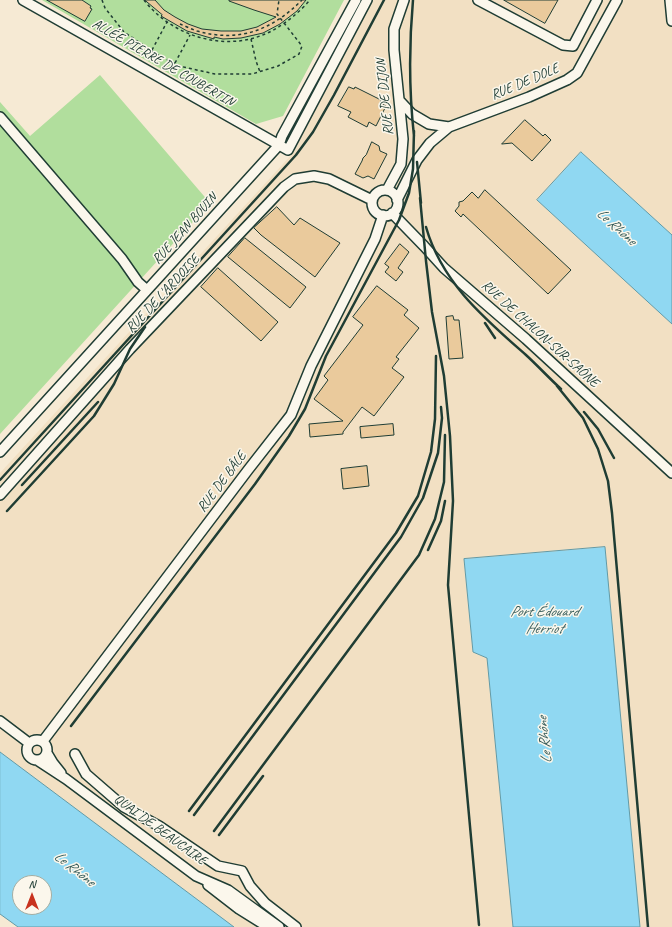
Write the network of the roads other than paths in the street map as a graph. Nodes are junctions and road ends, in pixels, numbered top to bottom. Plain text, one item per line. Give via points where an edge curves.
1 (23, 0) edge
2 (356, 0) edge
3 (367, 0) edge
4 (404, 0) edge
5 (478, 0) edge
6 (597, 0) edge
7 (617, 0) edge
8 (670, 0) edge
9 (672, 21) edge
10 (399, 100) junction
11 (0, 117) edge
12 (449, 127) junction
13 (279, 145) junction
14 (387, 190) junction
15 (372, 200) junction
16 (397, 200) junction
17 (392, 213) junction
18 (383, 215) junction
19 (147, 290) junction
20 (0, 452) edge
21 (672, 473) edge
22 (0, 495) edge
23 (0, 721) edge
24 (44, 741) junction
25 (29, 744) junction
26 (47, 753) junction
27 (75, 754) dead end
28 (37, 760) junction
29 (66, 779) junction
30 (196, 876) junction
31 (239, 908) junction
32 (260, 927) edge
33 (268, 927) edge
34 (279, 927) edge
35 (296, 927) edge

1 - 13 street, ALLÉE PIERRE DE COUBERTIN
2 - 13 street, RUE JEAN BOUIN
3 - 13 street, ALLÉE PIERRE DE COUBERTIN via 288,150
4 - 10 street, RUE DE DIJON via 394,29
5 - 6 street via 562,45 573,46
7 - 12 street, RUE DE DOLE via 578,73 529,97
8 - 9 street
10 - 12 street, RUE DE DOLE via 412,114 429,124
10 - 14 street, RUE DE DIJON via 403,139 401,164
11 - 19 street
12 - 16 street, RUE DE DOLE via 430,143 417,160
13 - 19 street, RUE JEAN BOUIN
14 - 15 street via 376,193
14 - 16 street via 394,194
15 - 18 street via 373,208
15 - 22 street, RUE DE L'ARDOISE via 329,179 314,176 295,179 284,187 130,349
16 - 17 street via 397,207
17 - 18 street
17 - 21 street, RUE DE CHALON-SUR-SAÔNE via 444,268 526,339
18 - 24 street, RUE DE BÂLE via 376,239 311,366 291,415
19 - 20 street, RUE JEAN BOUIN
23 - 25 street, QUAI DE BEAUCAIRE
24 - 25 street via 34,740
24 - 26 street, QUAI DE BEAUCAIRE
25 - 28 street, QUAI DE BEAUCAIRE via 29,756
26 - 28 street
26 - 29 street, QUAI DE BEAUCAIRE
27 - 35 street via 86,774 124,806 160,826 218,866 242,871 264,903
28 - 29 street, QUAI DE BEAUCAIRE
29 - 30 street, QUAI DE BEAUCAIRE
30 - 31 street
30 - 34 street, QUAI DE BEAUCAIRE via 228,890
31 - 32 street
31 - 33 street

